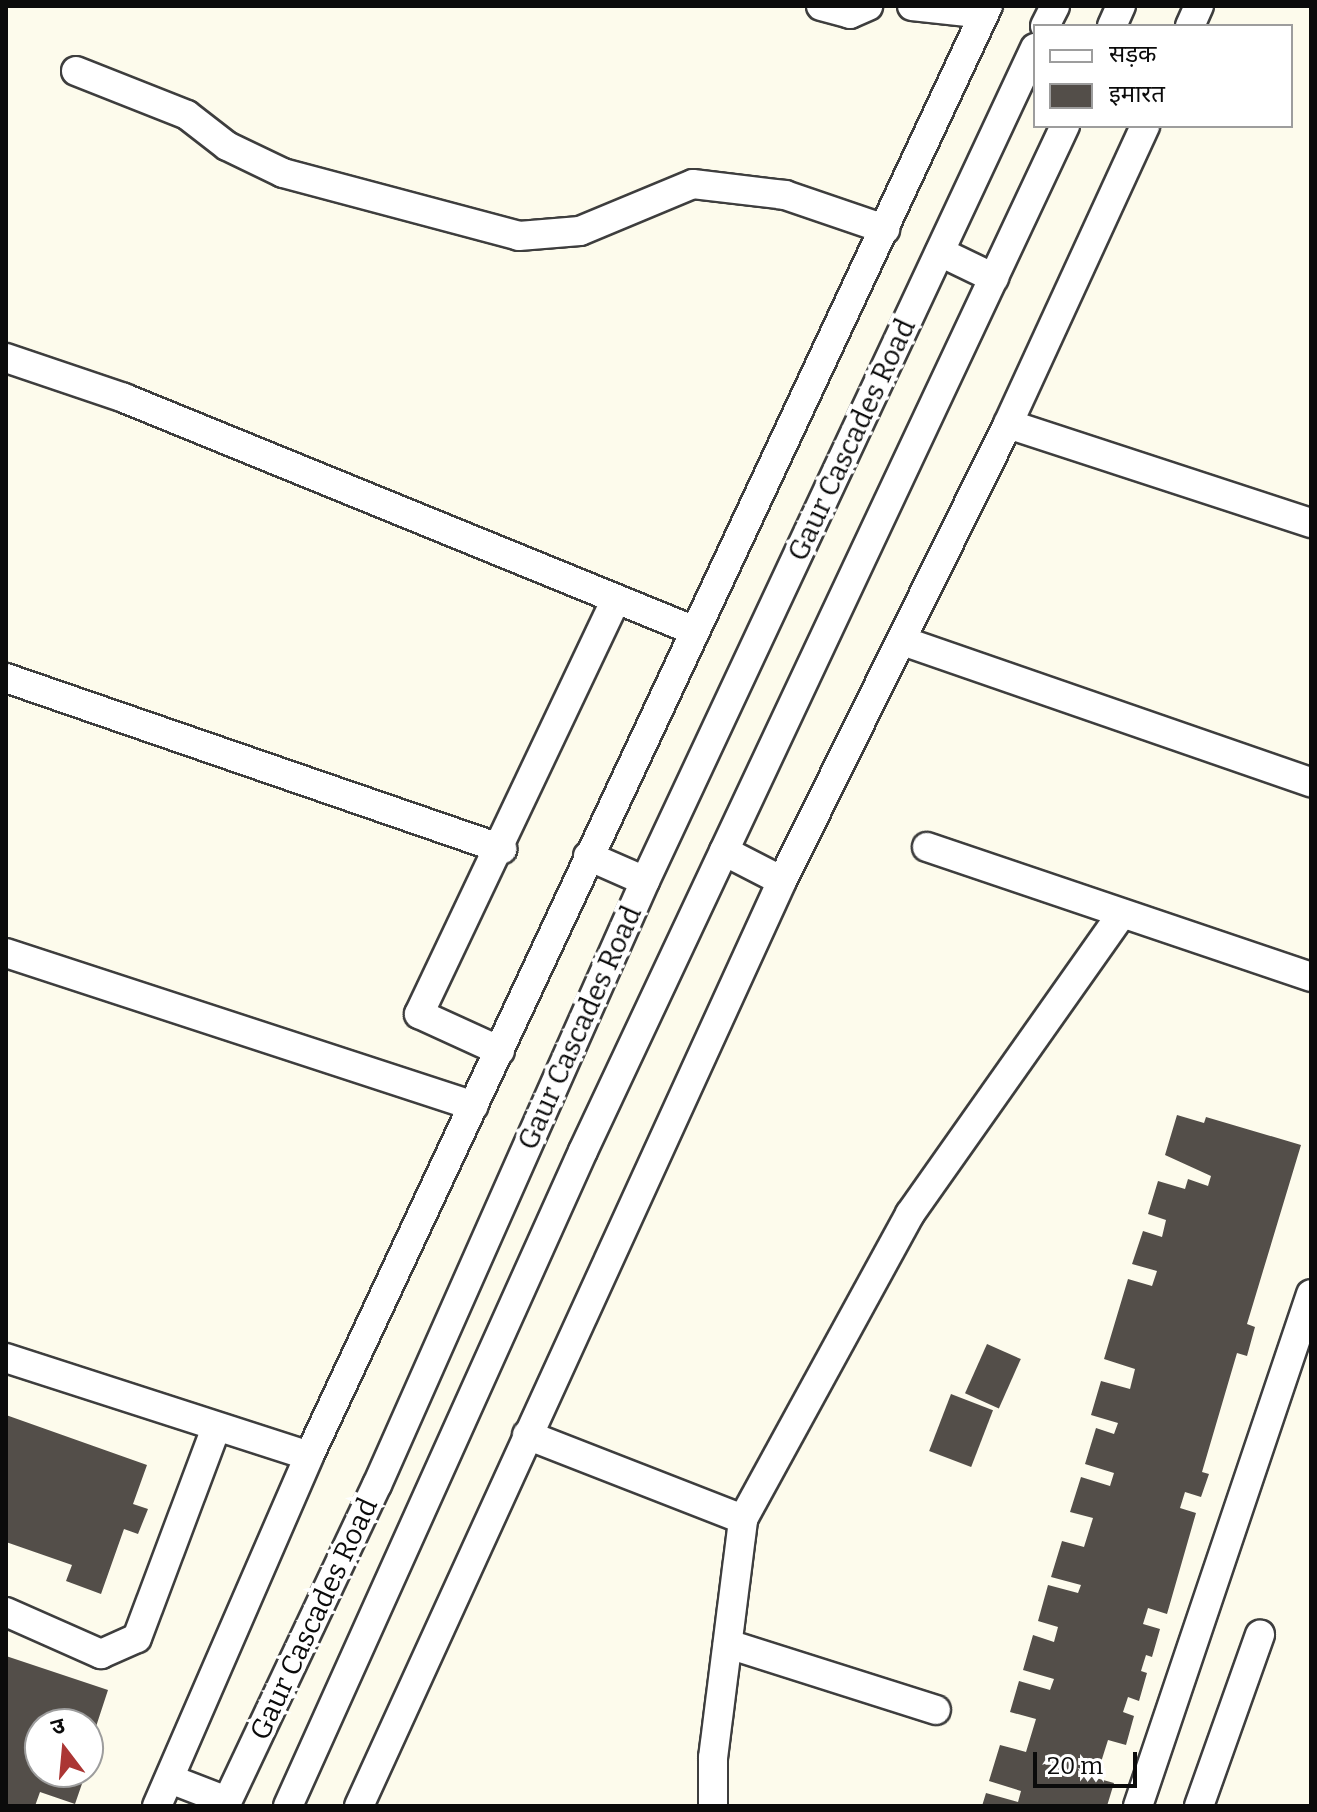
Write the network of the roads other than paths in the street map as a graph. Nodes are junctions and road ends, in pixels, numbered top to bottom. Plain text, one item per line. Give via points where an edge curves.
1 (821, 6) edge
2 (868, 6) edge
3 (912, 6) edge
4 (1055, 6) edge
5 (986, 10) edge
6 (1046, 24) edge
7 (1033, 52) edge
8 (76, 71) dead end
9 (1064, 128) edge
10 (1144, 128) edge
11 (885, 229) junction
12 (940, 252) junction
13 (994, 278) junction
14 (6, 358) edge
15 (1008, 424) junction
16 (1311, 523) edge
17 (616, 599) junction
18 (695, 631) junction
19 (903, 641) junction
20 (6, 678) edge
21 (1311, 782) edge
22 (927, 847) dead end
23 (502, 849) junction
24 (724, 851) junction
25 (588, 856) junction
26 (645, 881) junction
27 (782, 881) junction
28 (1122, 914) junction
29 (6, 953) edge
30 (1311, 977) edge
31 (500, 1051) junction
32 (474, 1106) junction
33 (1311, 1294) edge
34 (6, 1358) edge
35 (216, 1428) junction
36 (527, 1435) junction
37 (309, 1456) junction
38 (743, 1519) junction
39 (6, 1612) edge
40 (1260, 1635) dead end
41 (728, 1644) junction
42 (936, 1710) dead end
43 (170, 1779) junction
44 (226, 1804) edge
45 (157, 1806) edge
46 (288, 1806) edge
47 (359, 1806) edge
48 (713, 1806) edge
49 (1138, 1806) edge
50 (1199, 1806) edge

1 - 2 street via 850,14
3 - 5 street
4 - 6 street
5 - 11 street
7 - 12 street, Gaur Cascades Road
8 - 11 street via 187,115 227,146 283,173 519,236 580,231 693,184 785,195
9 - 13 street, Gaur Cascades Road
10 - 15 street
11 - 18 street
12 - 13 street
12 - 26 street, Gaur Cascades Road
13 - 24 street, Gaur Cascades Road
14 - 17 street via 124,398
15 - 16 street
15 - 19 street
17 - 18 street
17 - 23 street
18 - 25 street
19 - 21 street
19 - 27 street
20 - 23 street
22 - 28 street
23 - 31 street via 419,1014
24 - 27 street
24 - 46 street, Gaur Cascades Road
25 - 26 street
25 - 31 street
26 - 44 street, Gaur Cascades Road via 377,1485
27 - 36 street
28 - 30 street
28 - 38 street via 910,1214
29 - 32 street
31 - 32 street
32 - 37 street
33 - 49 street
34 - 35 street
35 - 37 street
35 - 39 street via 137,1638 101,1654
36 - 38 street
36 - 47 street
37 - 43 street
38 - 41 street
40 - 50 street
41 - 42 street
41 - 48 street
43 - 44 street
43 - 45 street

